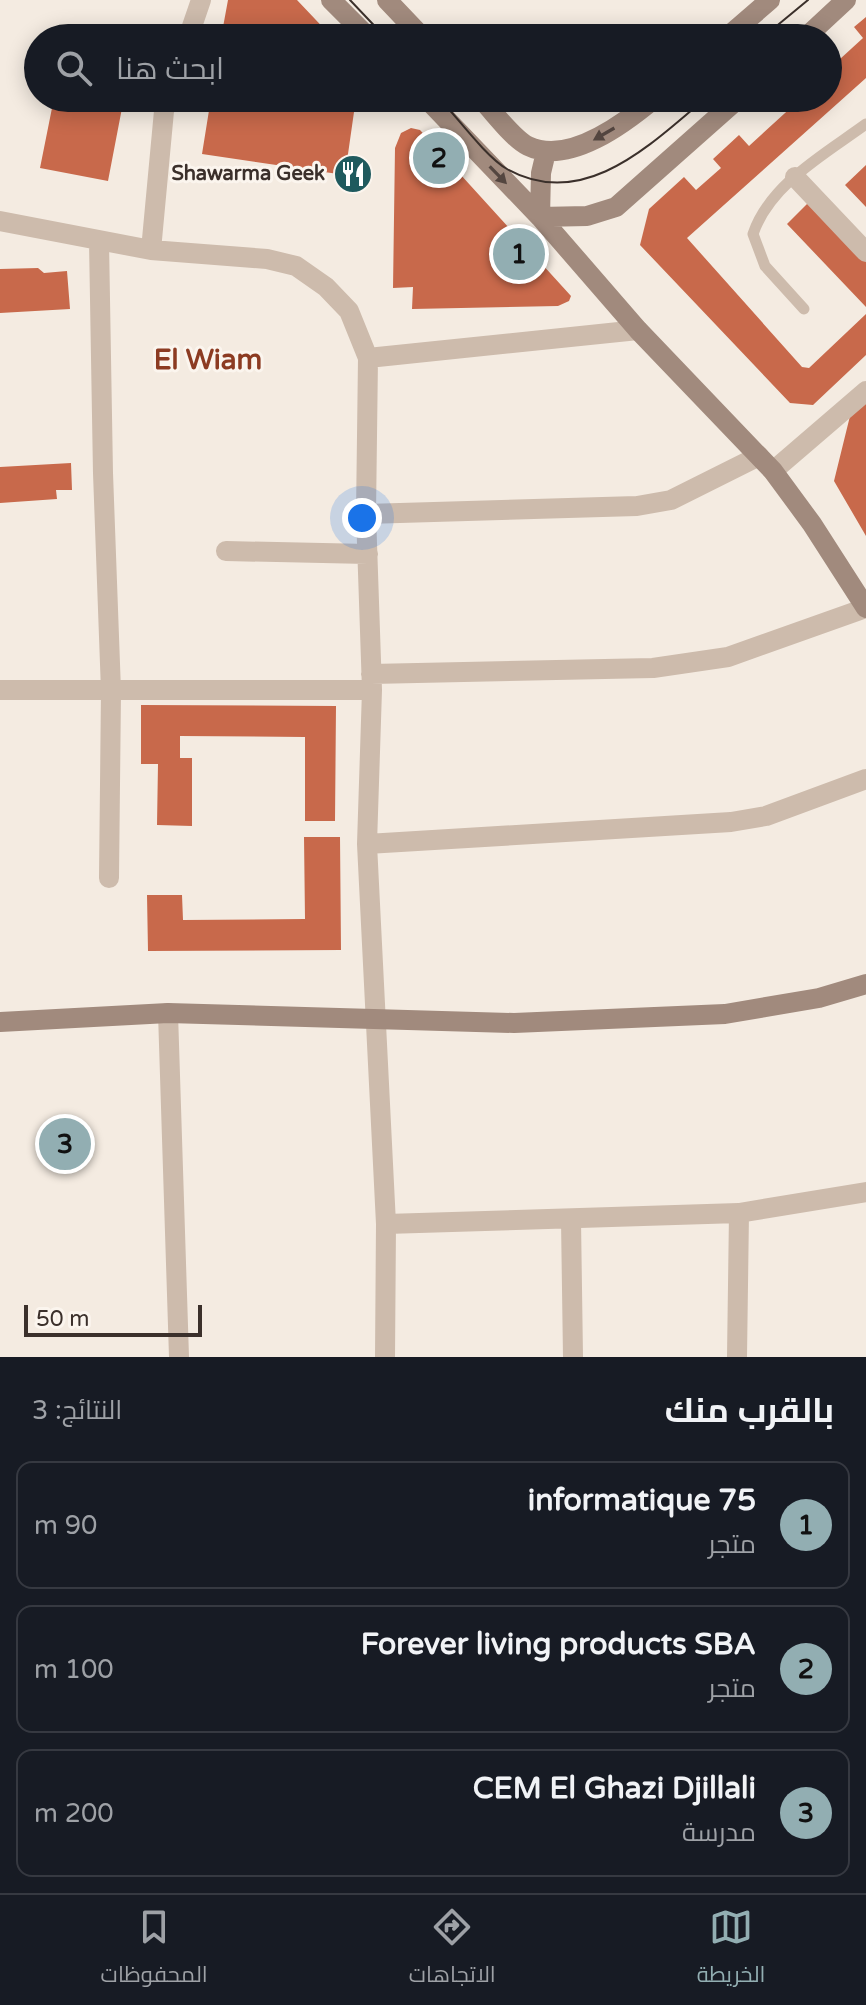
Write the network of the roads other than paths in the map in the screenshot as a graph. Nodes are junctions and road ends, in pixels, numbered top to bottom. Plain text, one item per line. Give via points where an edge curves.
1 (201, 0) edge
2 (331, 0) edge
3 (387, 0) edge
4 (770, 0) edge
5 (846, 0) edge
6 (193, 24) edge
7 (355, 24) edge
8 (410, 24) edge
9 (742, 24) edge
10 (820, 24) edge
11 (164, 112) edge
12 (439, 112) edge
13 (494, 112) edge
14 (636, 112) edge
15 (723, 112) edge
16 (866, 124) edge
17 (546, 152) junction
18 (795, 177) junction
19 (540, 217) junction
20 (0, 221) edge
21 (99, 241) junction
22 (151, 250) junction
23 (866, 252) edge
24 (804, 309) dead end
25 (638, 330) junction
26 (368, 358) junction
27 (866, 391) edge
28 (766, 463) junction
29 (366, 514) junction
30 (226, 551) dead end
31 (368, 554) junction
32 (866, 608) edge
33 (372, 682) junction
34 (0, 690) edge
35 (111, 691) junction
36 (866, 779) edge
37 (367, 844) junction
38 (109, 878) dead end
39 (866, 984) edge
40 (168, 1013) junction
41 (374, 1020) junction
42 (0, 1022) edge
43 (866, 1192) edge
44 (739, 1213) junction
45 (571, 1220) junction
46 (386, 1224) junction
47 (179, 1357) edge
48 (385, 1357) edge
49 (573, 1357) edge
50 (737, 1357) edge

1 - 6 street
2 - 7 main road
3 - 8 main road
4 - 9 main road
5 - 10 main road
11 - 22 street
12 -> 19 main road
13 - 17 main road via 526,145
14 -> 17 main road via 601,137
15 - 19 main road via 616,207 587,216
16 - 18 lane
17 - 19 main road
18 - 23 street
18 - 24 lane via 760,214 753,234 765,266
19 - 25 main road
20 - 21 street
21 - 22 street
21 - 35 street
22 - 26 street via 296,266 349,311
25 - 26 street
25 - 28 main road
26 - 29 street
27 - 28 street
28 - 29 street via 671,500 637,506
28 - 32 main road
29 - 31 street
30 - 31 street
31 - 33 street
32 - 33 street via 740,653 695,663
33 - 35 street
33 - 37 street
34 - 35 street
35 - 38 street
36 - 37 street via 766,816 731,822
37 - 41 street
39 - 41 main road via 725,1014 514,1023
40 - 41 main road
40 - 42 main road
40 - 47 street
41 - 46 street
43 - 44 street
44 - 45 street
44 - 50 street
45 - 46 street
45 - 49 street
46 - 48 street

